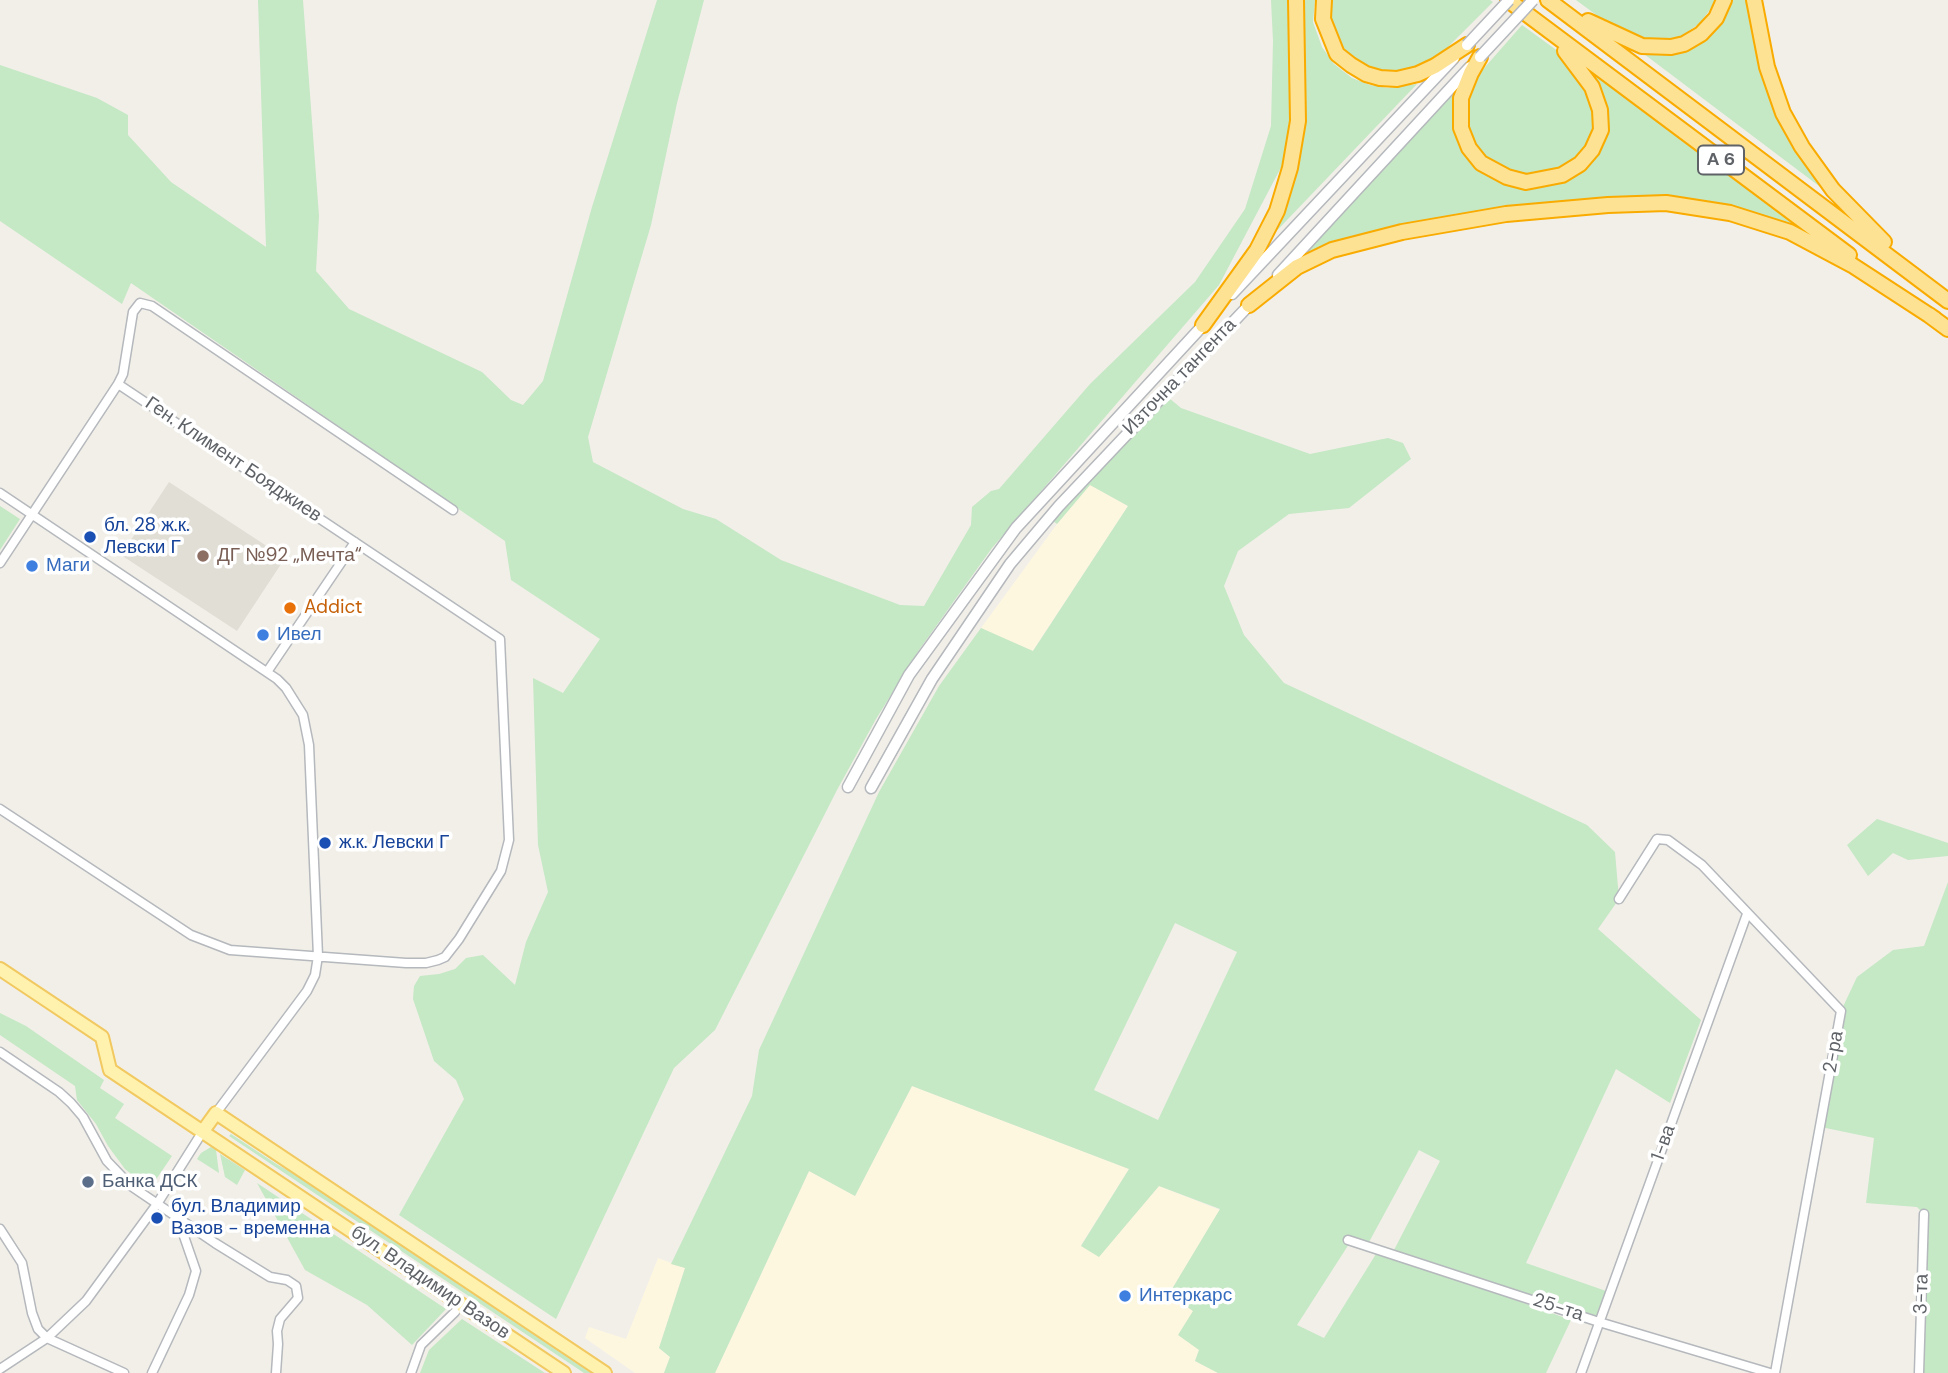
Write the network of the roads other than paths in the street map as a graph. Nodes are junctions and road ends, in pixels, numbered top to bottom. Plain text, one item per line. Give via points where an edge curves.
1 (1296, 0) edge
2 (1324, 0) edge
3 (1508, 0) edge
4 (1533, 0) edge
5 (1724, 0) edge
6 (1754, 0) edge
7 (1553, 4) edge
8 (1541, 24) junction
9 (1466, 45) junction
10 (1480, 57) junction
11 (1946, 300) edge
12 (1249, 306) junction
13 (1935, 319) junction
14 (1203, 325) junction
15 (1948, 329) edge
16 (118, 384) junction
17 (0, 493) edge
18 (453, 510) dead end
19 (32, 514) junction
20 (355, 542) junction
21 (0, 563) edge
22 (267, 672) junction
23 (848, 787) dead end
24 (871, 788) dead end
25 (0, 809) edge
26 (1619, 899) dead end
27 (1747, 914) junction
28 (318, 956) junction
29 (0, 969) edge
30 (0, 1052) edge
31 (216, 1113) junction
32 (204, 1131) junction
33 (157, 1204) junction
34 (1924, 1214) dead end
35 (178, 1219) junction
36 (0, 1229) edge
37 (1348, 1240) dead end
38 (455, 1312) dead end
39 (1599, 1322) junction
40 (47, 1338) junction
41 (0, 1369) edge
42 (124, 1373) edge
43 (152, 1373) edge
44 (276, 1373) edge
45 (411, 1373) edge
46 (564, 1373) edge
47 (605, 1373) edge
48 (1581, 1373) edge
49 (1772, 1373) edge
50 (1919, 1373) edge

1 - 14 highway via 1298,121 1290,168 1277,211 1257,250
2 - 9 highway via 1323,19 1337,54 1373,76 1397,79 1418,74
3 - 8 highway, A 6
3 - 9 street, Източна тангента, bridge
4 - 10 street, Източна тангента, bridge
5 - 7 highway via 1701,34 1684,44 1659,48 1623,39
6 - 11 highway via 1767,67 1783,113 1802,147 1843,201
7 - 11 highway, A 6
8 - 10 highway via 1575,62 1592,87 1600,110 1601,130 1592,150 1562,176 1526,182 1507,177 1481,163 1469,148 1461,128 1461,98
8 - 13 highway, A 6
9 - 14 street, Източна тангента
10 - 12 street, Източна тангента
12 - 13 highway via 1297,267 1332,250 1402,232 1506,214 1666,203 1730,213 1790,232 1852,265
12 - 24 street, Източна тангента via 1068,496 1010,564 932,680
13 - 15 highway, A 6
14 - 23 street, Източна тангента via 1016,528 909,675
16 - 18 street via 134,312 140,303 152,306
16 - 19 street
16 - 20 street, Ген. Климент Бояджиев
17 - 19 street
19 - 21 street
19 - 22 street
20 - 22 street
20 - 28 street, Ген. Климент Бояджиев via 500,639 509,841 497,879 444,957 426,963
22 - 28 street via 296,702 309,745
25 - 28 street, Ген. Климент Бояджиев via 191,935 230,950
26 - 27 street, 2-ра via 1657,839 1668,840 1702,864
27 - 39 street, 1-ва
27 - 49 street, 2-ра via 1841,1011
28 - 31 street via 312,985
29 - 32 main road, бул. Владимир Вазов via 102,1037 110,1070
30 - 33 street via 71,1103 117,1174
31 - 32 main road
31 - 47 main road, бул. Владимир Вазов
32 - 33 street
32 - 46 main road, бул. Владимир Вазов
33 - 35 street
33 - 40 street via 86,1301
34 - 50 street, 3-та
35 - 43 street via 196,1270
35 - 44 street via 270,1277 296,1286 298,1297 280,1319 277,1331
36 - 40 street via 22,1264 32,1313
37 - 39 street, 25-та
38 - 45 street via 421,1346
39 - 48 street, 1-ва
39 - 49 street, 25-та
40 - 41 street
40 - 42 street

